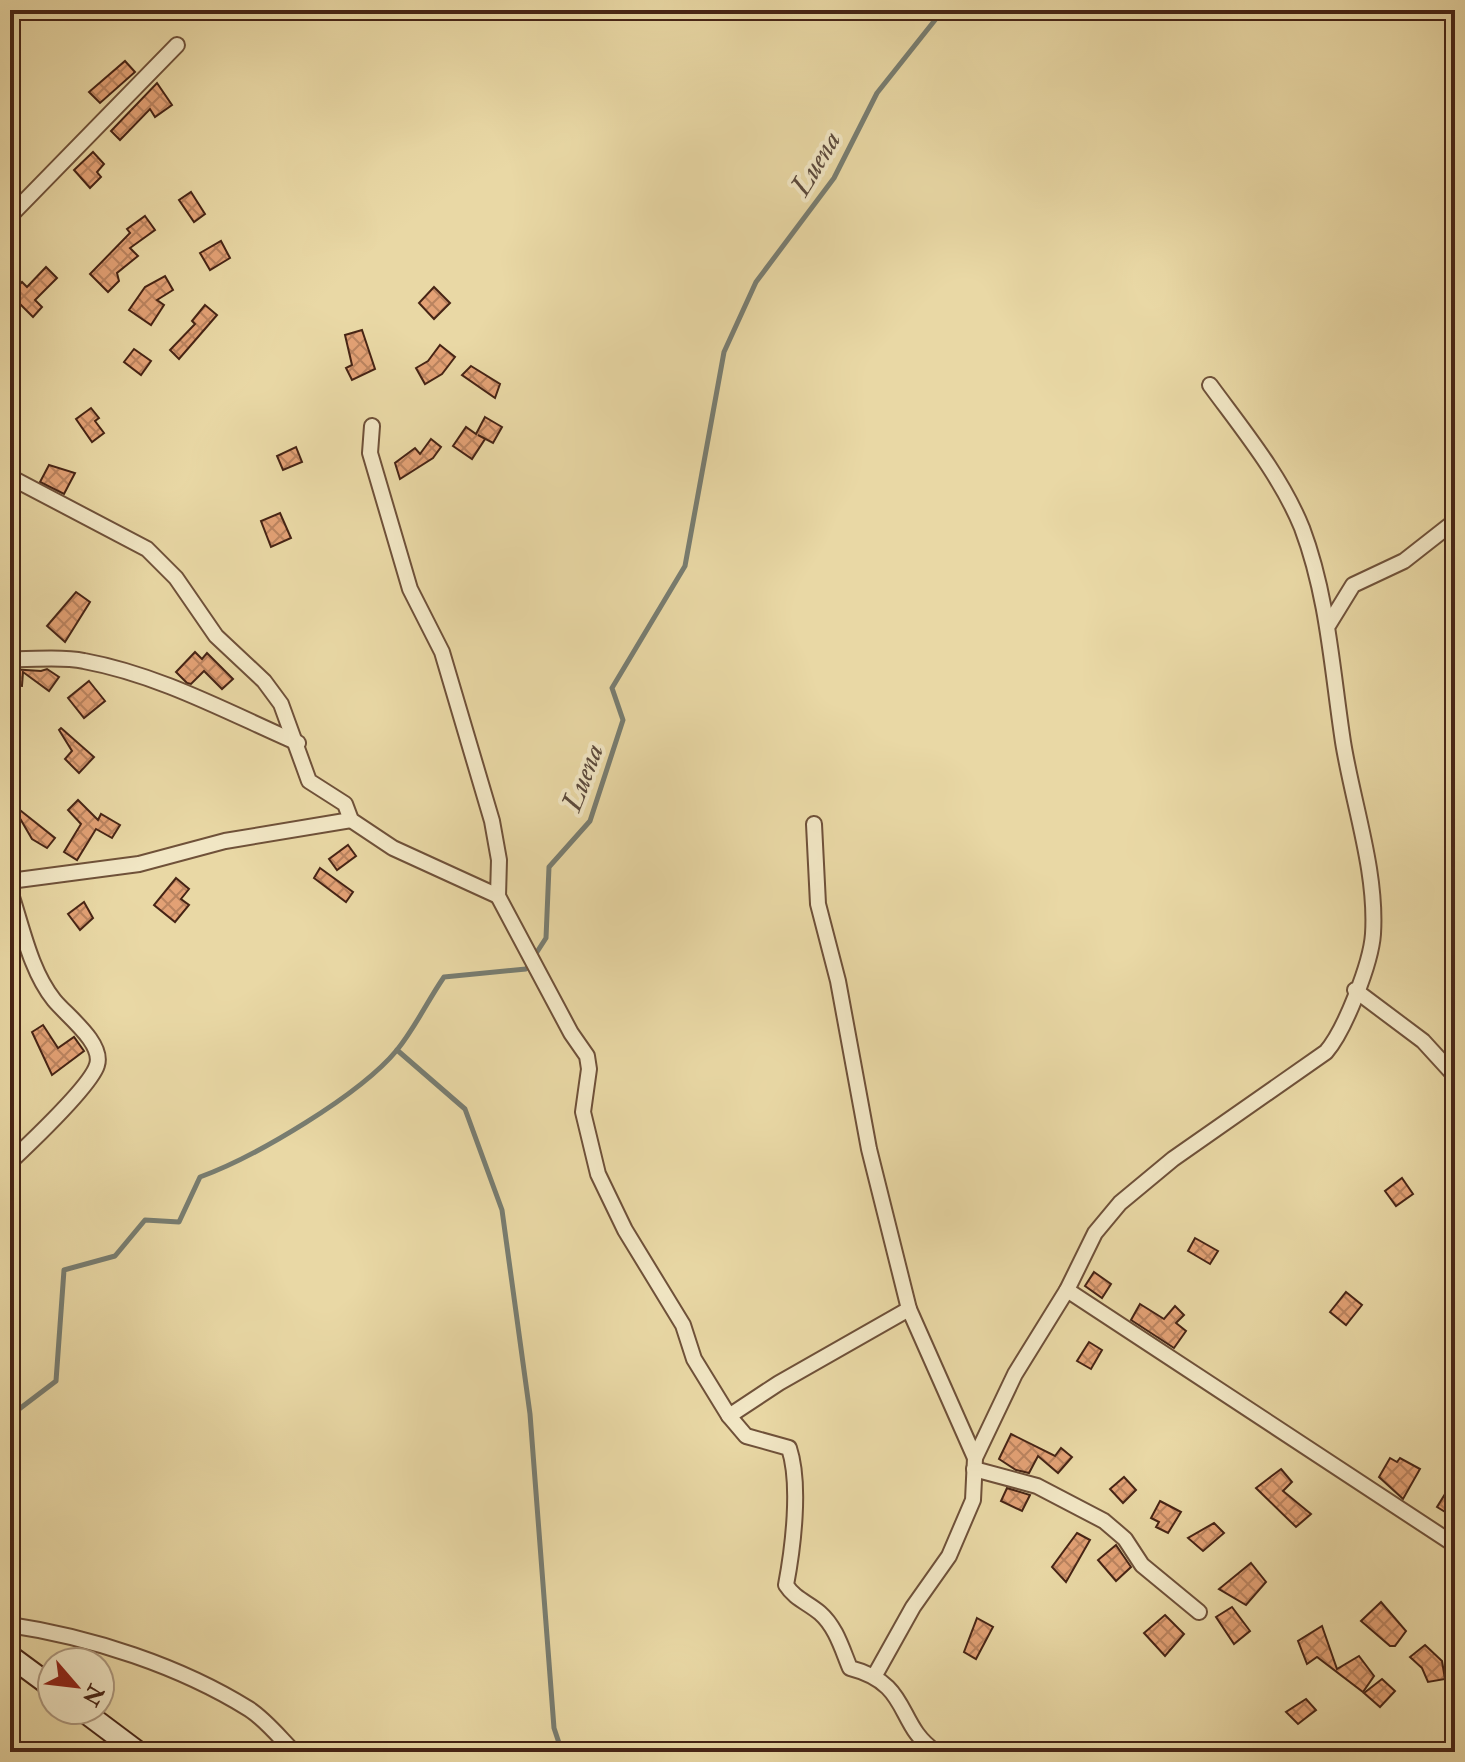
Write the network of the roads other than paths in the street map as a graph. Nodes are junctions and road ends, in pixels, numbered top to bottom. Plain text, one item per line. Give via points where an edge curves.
1 (177, 45) dead end
2 (10, 216) edge
3 (1210, 385) dead end
4 (372, 426) dead end
5 (10, 477) edge
6 (1455, 521) edge
7 (1318, 587) junction
8 (1346, 592) junction
9 (1329, 624) junction
10 (10, 659) edge
11 (298, 743) junction
12 (351, 820) junction
13 (814, 824) dead end
14 (10, 881) edge
15 (10, 891) edge
16 (498, 896) junction
17 (1355, 990) junction
18 (1455, 1076) edge
19 (10, 1162) edge
20 (1067, 1290) junction
21 (909, 1309) junction
22 (729, 1416) junction
23 (974, 1464) junction
24 (1455, 1545) edge
25 (1199, 1612) dead end
26 (10, 1625) edge
27 (10, 1656) edge
28 (36, 1675) edge
29 (875, 1675) junction
30 (103, 1726) edge
31 (138, 1752) edge
32 (294, 1752) edge
33 (936, 1752) edge

1 - 2 street
3 - 7 street via 1286,496 1304,533
4 - 16 street via 370,453 406,574 447,664 492,821
5 - 11 street via 147,549 176,578 216,636 264,681
6 - 8 street via 1404,561
7 - 8 street
7 - 9 street
8 - 9 street
9 - 17 street via 1343,741 1373,908 1373,938
10 - 11 street via 81,660 116,668 168,684
11 - 12 street via 309,781 345,804
12 - 14 street via 225,841 139,864
12 - 16 street via 393,848
13 - 21 street via 818,904
15 - 19 street via 34,964 97,1053 97,1065 54,1119
16 - 22 street via 587,1056 583,1112 598,1174
17 - 18 street via 1423,1041
17 - 20 street via 1332,1045 1318,1060 1232,1116 1120,1203 1095,1233
20 - 23 street via 1015,1374
20 - 24 street
21 - 22 street
21 - 23 street
22 - 29 street via 746,1436 789,1448 794,1461 795,1536 786,1585 834,1629 850,1668
23 - 25 street via 1037,1486 1104,1521 1157,1580
23 - 29 street via 973,1500 949,1556
26 - 32 street via 141,1657 251,1710
27 - 28 main road
29 - 33 street via 907,1713 921,1742
30 - 31 main road

